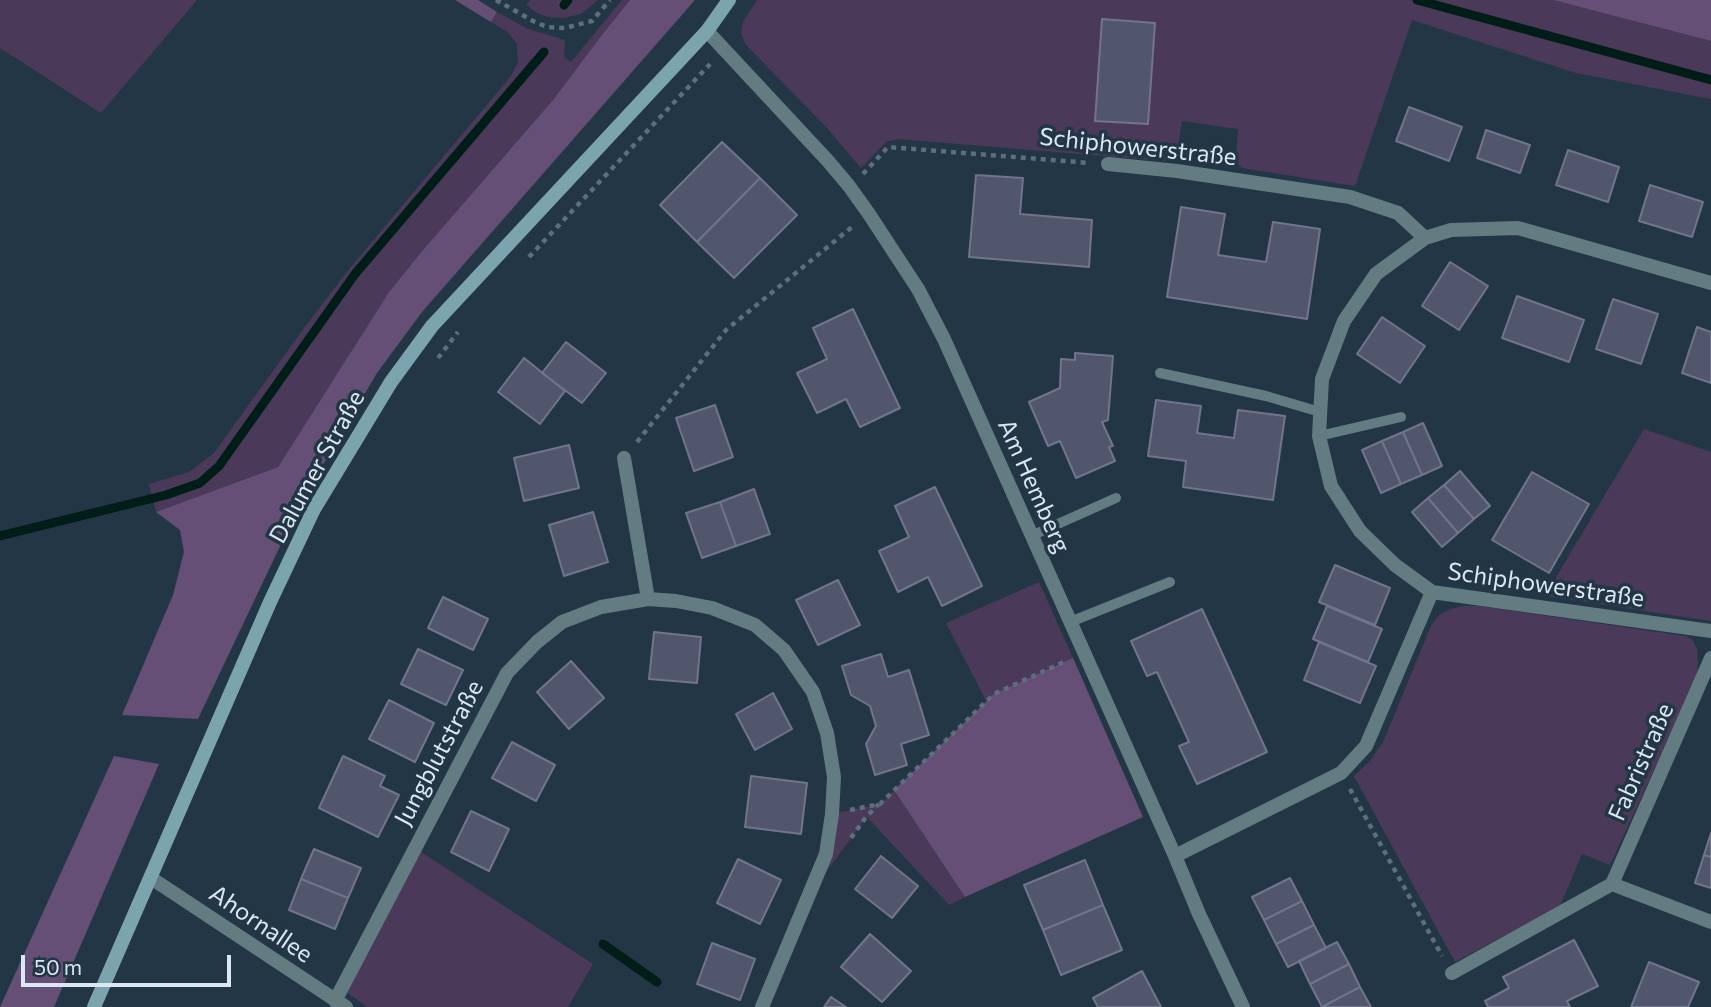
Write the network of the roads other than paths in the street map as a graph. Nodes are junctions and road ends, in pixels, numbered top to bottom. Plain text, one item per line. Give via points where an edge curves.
1 (729, 0) edge
2 (706, 31) junction
3 (1108, 164) road end
4 (1424, 238) junction
5 (1711, 283) edge
6 (1160, 373) dead end
7 (1320, 412) junction
8 (1401, 417) dead end
9 (1318, 436) junction
10 (624, 458) road end
11 (1116, 498) dead end
12 (1031, 536) junction
13 (1170, 582) dead end
14 (1432, 592) junction
15 (648, 599) junction
16 (1070, 622) junction
17 (1711, 631) edge
18 (1711, 658) edge
19 (1175, 856) junction
20 (151, 878) junction
21 (1612, 884) junction
22 (1711, 922) edge
23 (1452, 973) road end
24 (340, 1004) edge
25 (94, 1007) edge
26 (762, 1007) edge
27 (1243, 1007) edge

1 - 2 street, Dalumer Straße
2 - 12 street, Am Hemberg via 849,186 918,289
2 - 20 street, Dalumer Straße via 432,326 391,382 314,509
3 - 4 street, Schiphowerstraße via 1350,197 1398,213
4 - 5 street, Schiphowerstraße via 1451,230 1518,228
4 - 7 street, Schiphowerstraße via 1376,275 1344,321 1322,379
6 - 7 lane
7 - 9 street, Schiphowerstraße
8 - 9 lane
9 - 14 street, Schiphowerstraße via 1331,486 1360,531
10 - 15 street
11 - 12 lane
12 - 16 street, Am Hemberg
13 - 16 lane
14 - 17 street, Schiphowerstraße
14 - 19 street via 1366,746 1341,773
15 - 24 street, Jungblutstraße via 601,607 562,622 507,673
15 - 26 street, Jungblutstraße via 712,608 755,625 784,650 813,692 827,733 834,777 826,854
16 - 19 street, Am Hemberg
18 - 21 street, Fabristraße
19 - 27 street, Am Hemberg
20 - 24 street, Ahornallee
20 - 25 street, Dalumer Straße
21 - 22 street
21 - 23 street

